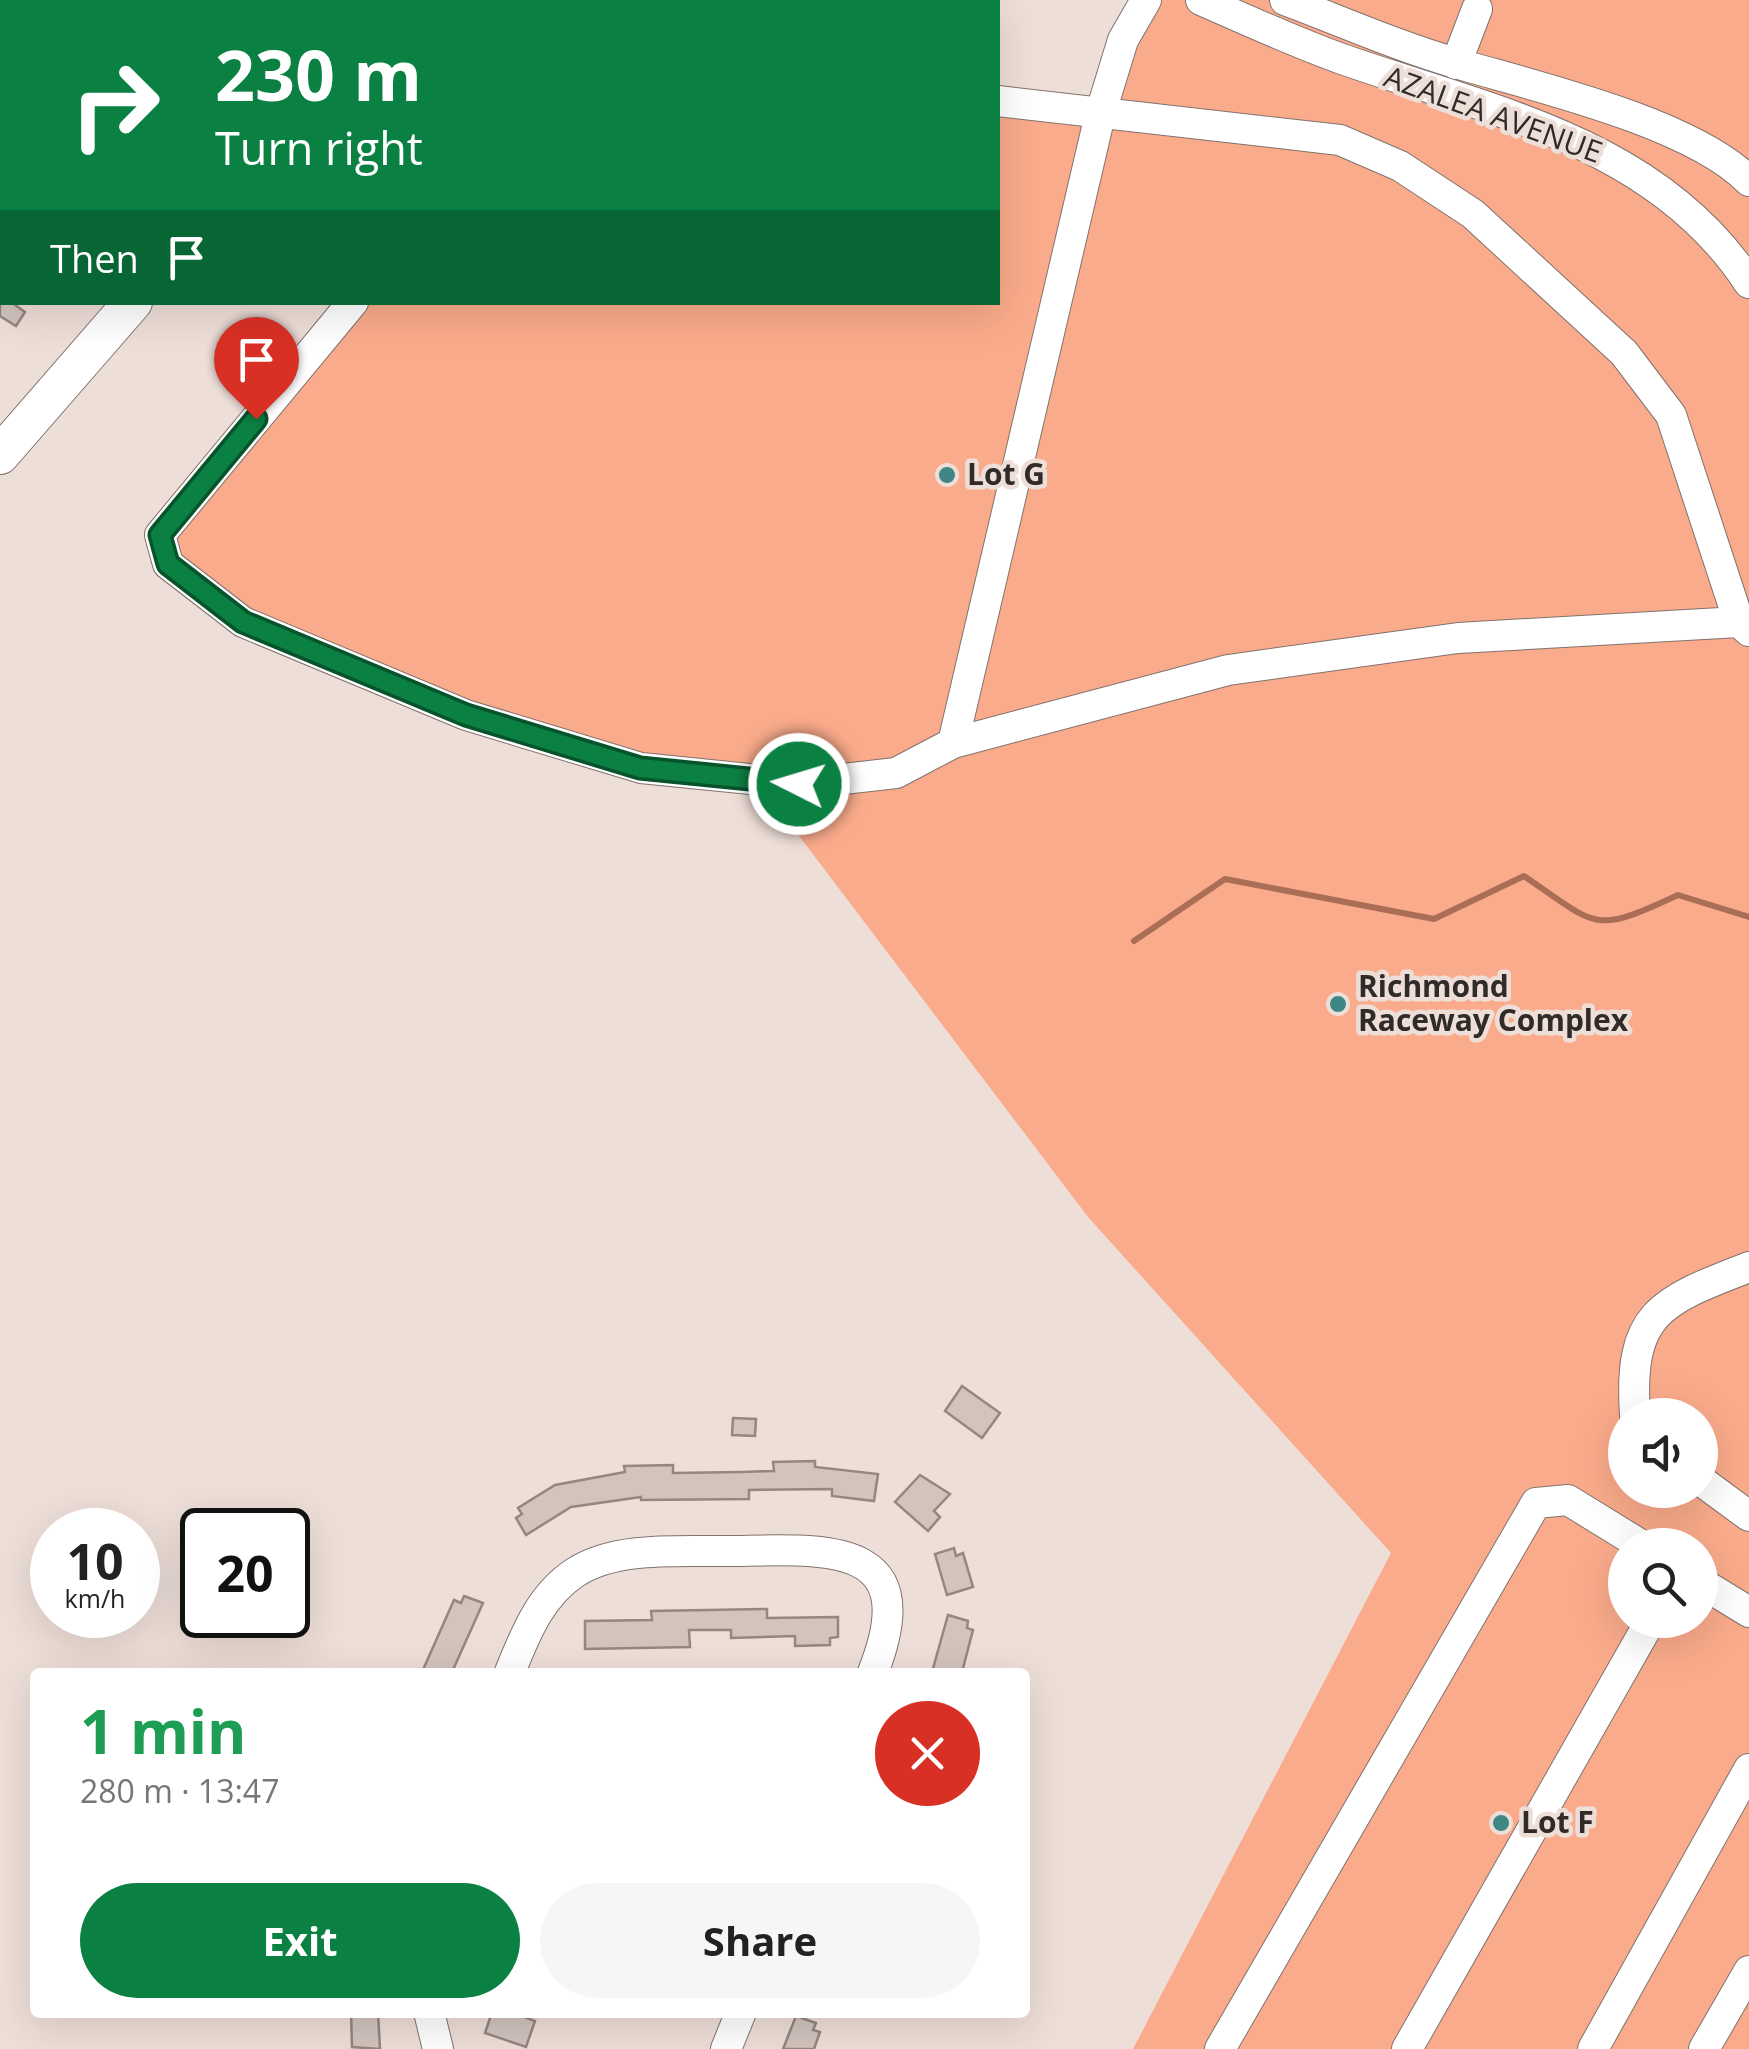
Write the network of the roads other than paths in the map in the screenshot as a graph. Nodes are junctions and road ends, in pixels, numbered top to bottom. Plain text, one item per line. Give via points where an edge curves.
1 (1146, 0) edge
2 (1201, 0) edge
3 (1285, 0) edge
4 (1328, 8) edge
5 (1477, 9) dead end
6 (1312, 46) junction
7 (1456, 64) junction
8 (1000, 101) edge
9 (1100, 115) junction
10 (1749, 181) edge
11 (1749, 282) edge
12 (130, 305) edge
13 (351, 305) edge
14 (0, 455) edge
15 (1744, 626) edge
16 (953, 743) junction
17 (1749, 1267) edge
18 (1634, 1398) edge
19 (1718, 1493) edge
20 (1749, 1516) edge
21 (1613, 1528) edge
22 (1718, 1593) edge
23 (1749, 1612) edge
24 (1641, 1638) edge
25 (512, 1668) edge
26 (875, 1668) edge
27 (1749, 1769) edge
28 (1749, 1971) edge
29 (430, 2018) edge
30 (738, 2018) edge
31 (438, 2049) edge
32 (726, 2049) edge
33 (1220, 2049) edge
34 (1407, 2049) edge
35 (1593, 2049) edge
36 (1704, 2049) edge

1 - 9 street via 1123,40
2 - 6 street, AZALEA AVENUE
3 - 4 street, AZALEA AVENUE
4 - 6 street
4 - 7 street, AZALEA AVENUE
5 - 7 street
6 - 11 street, AZALEA AVENUE via 1546,128 1618,162 1700,219
7 - 10 street, AZALEA AVENUE via 1668,134 1717,156
8 - 9 street
9 - 15 street via 1340,140 1400,166 1473,214 1624,353 1671,415
9 - 16 street
12 - 14 main road
13 - 16 street via 160,535 168,564 243,622 466,715 640,768 799,784 896,773
15 - 16 street via 1458,638 1228,670
17 - 18 street via 1674,1296 1639,1336
19 - 20 street
21 - 33 street via 1568,1500 1536,1503
22 - 23 street
24 - 34 street
25 - 26 street via 547,1597 573,1573 597,1563 670,1552 823,1550 874,1574 890,1603
27 - 35 street
28 - 36 street
29 - 31 street
30 - 32 street

